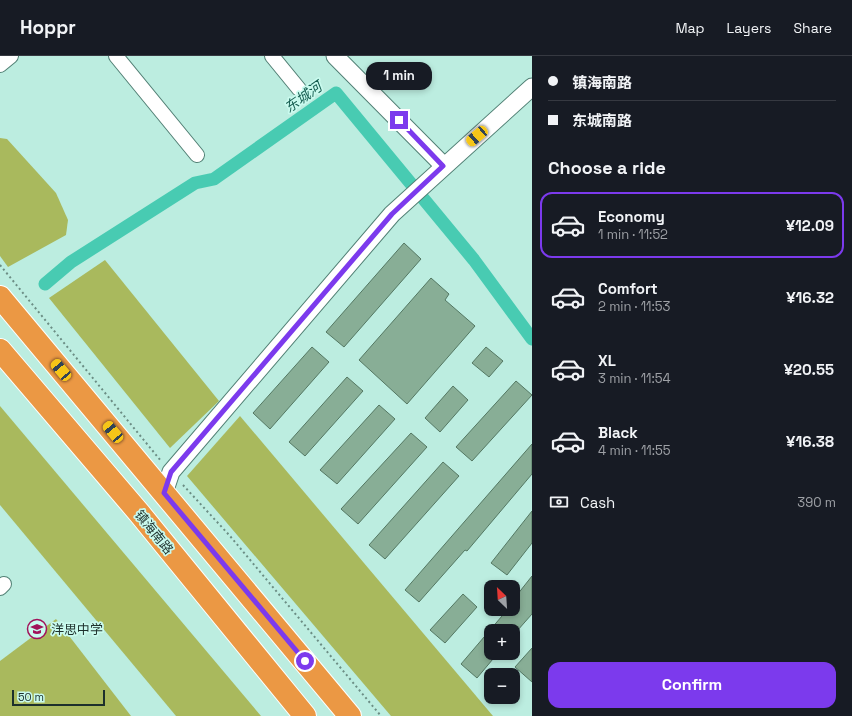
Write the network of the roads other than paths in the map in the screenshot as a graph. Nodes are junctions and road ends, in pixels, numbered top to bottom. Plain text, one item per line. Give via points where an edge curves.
1 (11, 56) edge
2 (116, 56) edge
3 (272, 56) edge
4 (336, 56) edge
5 (0, 65) edge
6 (532, 87) edge
7 (299, 89) dead end
8 (197, 155) dead end
9 (443, 166) junction
10 (0, 297) edge
11 (0, 350) edge
12 (164, 493) junction
13 (305, 716) edge
14 (350, 716) edge

1 - 5 street
2 - 8 street
3 - 7 street
4 - 9 street
6 - 9 street
9 - 12 street via 392,214 171,472
10 - 12 highway
11 - 13 highway, 镇海南路 via 140,514
12 - 14 highway

